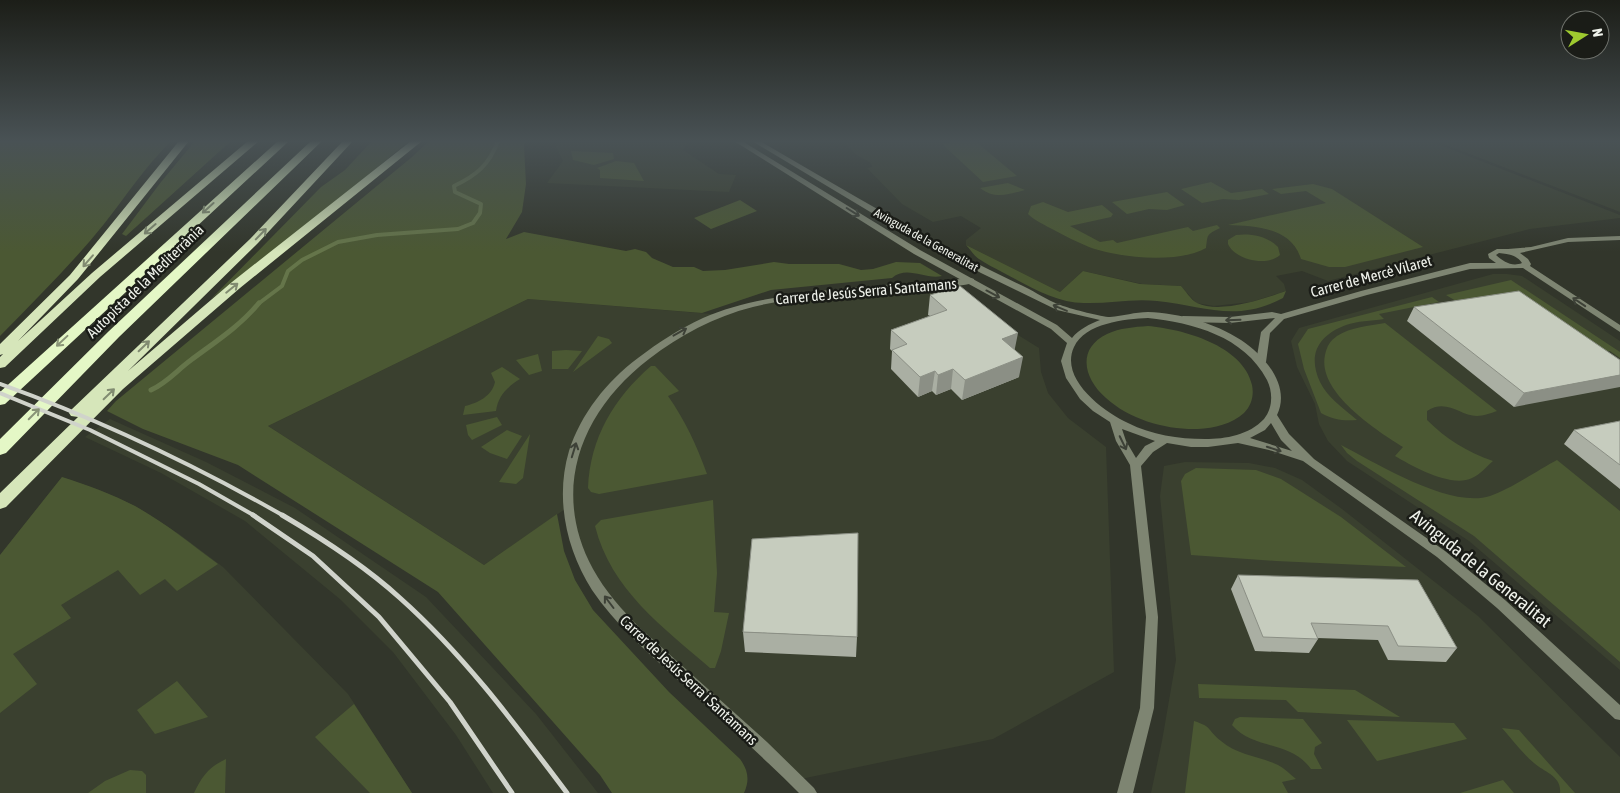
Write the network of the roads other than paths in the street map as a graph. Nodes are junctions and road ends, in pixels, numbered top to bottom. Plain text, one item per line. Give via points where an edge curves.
1 (154, 178) edge
2 (211, 178) edge
3 (243, 178) edge
4 (278, 178) edge
5 (313, 178) edge
6 (370, 178) edge
7 (797, 178) edge
8 (818, 178) edge
9 (1620, 238) edge
10 (1532, 249) junction
11 (1507, 252) junction
12 (1492, 256) junction
13 (1525, 263) junction
14 (1470, 266) junction
15 (1507, 266) junction
16 (970, 282) junction
17 (1281, 318) junction
18 (1107, 319) junction
19 (1180, 319) junction
20 (1620, 329) edge
21 (1072, 344) junction
22 (0, 351) edge
23 (1261, 362) junction
24 (0, 364) edge
25 (0, 400) edge
26 (1272, 416) junction
27 (1114, 420) junction
28 (1237, 439) junction
29 (1166, 440) junction
30 (0, 449) edge
31 (1310, 462) junction
32 (1135, 465) junction
33 (0, 494) edge
34 (0, 502) edge
35 (1620, 714) edge
36 (809, 793) edge
37 (1125, 793) edge

1 -> 22 highway via 74,277
2 -> 24 highway
3 -> 25 highway, Autopista de la Mediterrània
30 -> 4 highway, Autopista de la Mediterrània via 127,321
33 -> 5 highway via 103,386 254,241
34 -> 6 highway via 125,380 236,285
7 -> 16 street, Avinguda de la Generalitat
18 -> 8 street, Avinguda de la Generalitat via 1060,308 984,271
9 - 10 street via 1551,242
10 - 11 street
10 - 13 street
11 - 12 street, Carrer de Mercè Vilaret via 1494,252
11 - 13 street
12 - 14 street, Carrer de Mercè Vilaret
12 - 15 street
13 - 15 street, Carrer de Mercè Vilaret via 1518,268
20 -> 13 street
14 - 15 street, Carrer de Mercè Vilaret
14 - 17 street, Carrer de Mercè Vilaret
16 -> 21 street, Avinguda de la Generalitat via 1054,327
36 -> 16 street, Carrer de Jesús Serra i Santamans via 648,645 623,620 596,584 581,555 568,513 567,482 573,452 594,409 622,376 666,339 705,319 751,304 795,295
17 -> 19 street, Carrer de Mercè Vilaret
17 - 23 street via 1266,332
18 - 19 street via 1140,315
18 - 21 street via 1085,329
19 - 23 street via 1230,338
21 - 27 street via 1067,362 1073,382 1089,402
23 - 26 street via 1272,378 1277,394
26 - 28 street via 1262,427
26 - 31 street, Avinguda de la Generalitat via 1284,437
27 - 29 street via 1133,430
27 -> 32 street via 1121,441
28 - 29 street via 1204,444
28 -> 31 street, Avinguda de la Generalitat via 1271,447
29 - 32 street via 1150,449
31 - 35 street, Avinguda de la Generalitat via 1441,554 1508,610
32 - 37 street via 1152,617 1147,708

